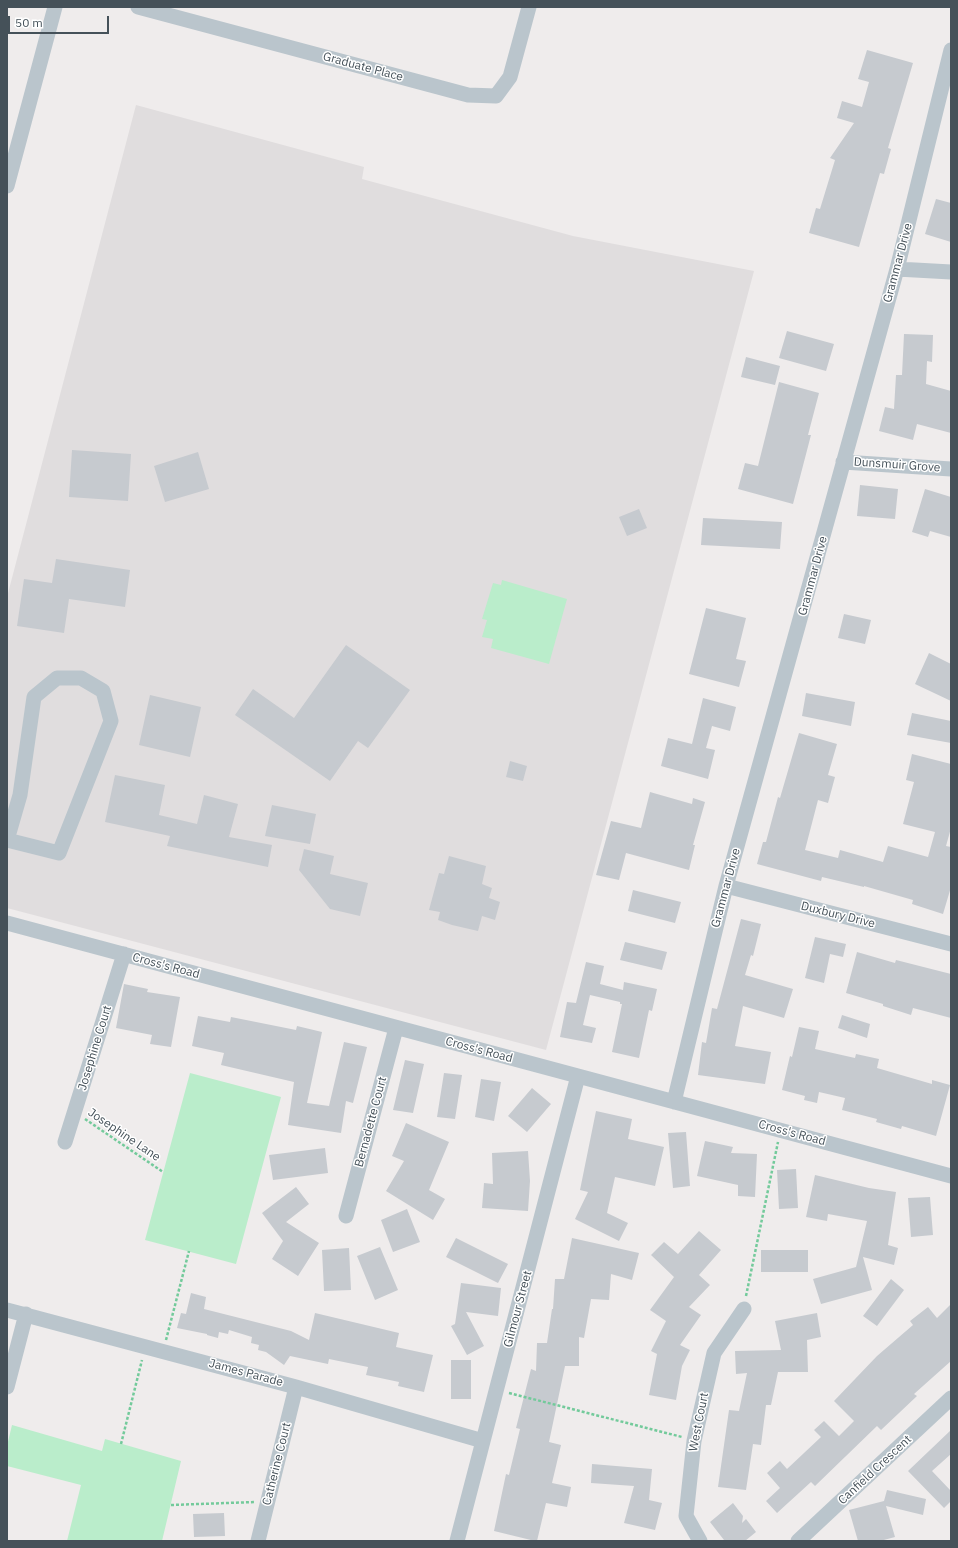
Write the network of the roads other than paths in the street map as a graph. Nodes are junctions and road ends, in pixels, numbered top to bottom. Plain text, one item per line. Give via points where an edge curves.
1 (55, 7) edge
2 (138, 7) edge
3 (529, 7) edge
4 (951, 50) edge
5 (7, 186) edge
6 (897, 269) junction
7 (951, 272) edge
8 (843, 462) junction
9 (951, 469) edge
10 (7, 840) edge
11 (726, 886) junction
12 (7, 923) edge
13 (951, 944) edge
14 (124, 954) junction
15 (396, 1028) junction
16 (578, 1076) junction
17 (674, 1102) junction
18 (65, 1142) dead end
19 (951, 1176) edge
20 (346, 1216) dead end
21 (744, 1309) road end
22 (7, 1310) edge
23 (26, 1314) junction
24 (7, 1387) edge
25 (296, 1387) junction
26 (951, 1398) edge
27 (483, 1441) junction
28 (802, 1540) edge
29 (258, 1541) edge
30 (457, 1541) edge
31 (700, 1541) edge

1 - 5 street
2 - 3 street, Graduate Place via 468,95 496,96 510,77
4 - 6 street, Grammar Drive
6 - 7 street
6 - 8 street, Grammar Drive
8 - 9 street, Dunsmuir Grove
8 - 11 street, Grammar Drive
10 - 10 street via 59,853 111,721 103,691 81,678 57,678 34,697 20,796
11 - 13 street, Duxbury Drive
11 - 17 street, Grammar Drive
12 - 14 street, Cross's Road
14 - 15 street, Cross's Road
14 - 18 street, Josephine Court
15 - 16 street, Cross's Road
15 - 20 street, Bernadette Court
16 - 17 street, Cross's Road
16 - 27 street, Gilmour Street
17 - 19 street, Cross's Road
21 - 31 street, West Court via 714,1353 694,1440 686,1516
22 - 23 street, James Parade
23 - 24 street
23 - 25 street, James Parade
25 - 27 street, James Parade
25 - 29 street, Catherine Court
26 - 28 street, Canfield Crescent
27 - 30 street, Gilmour Street

